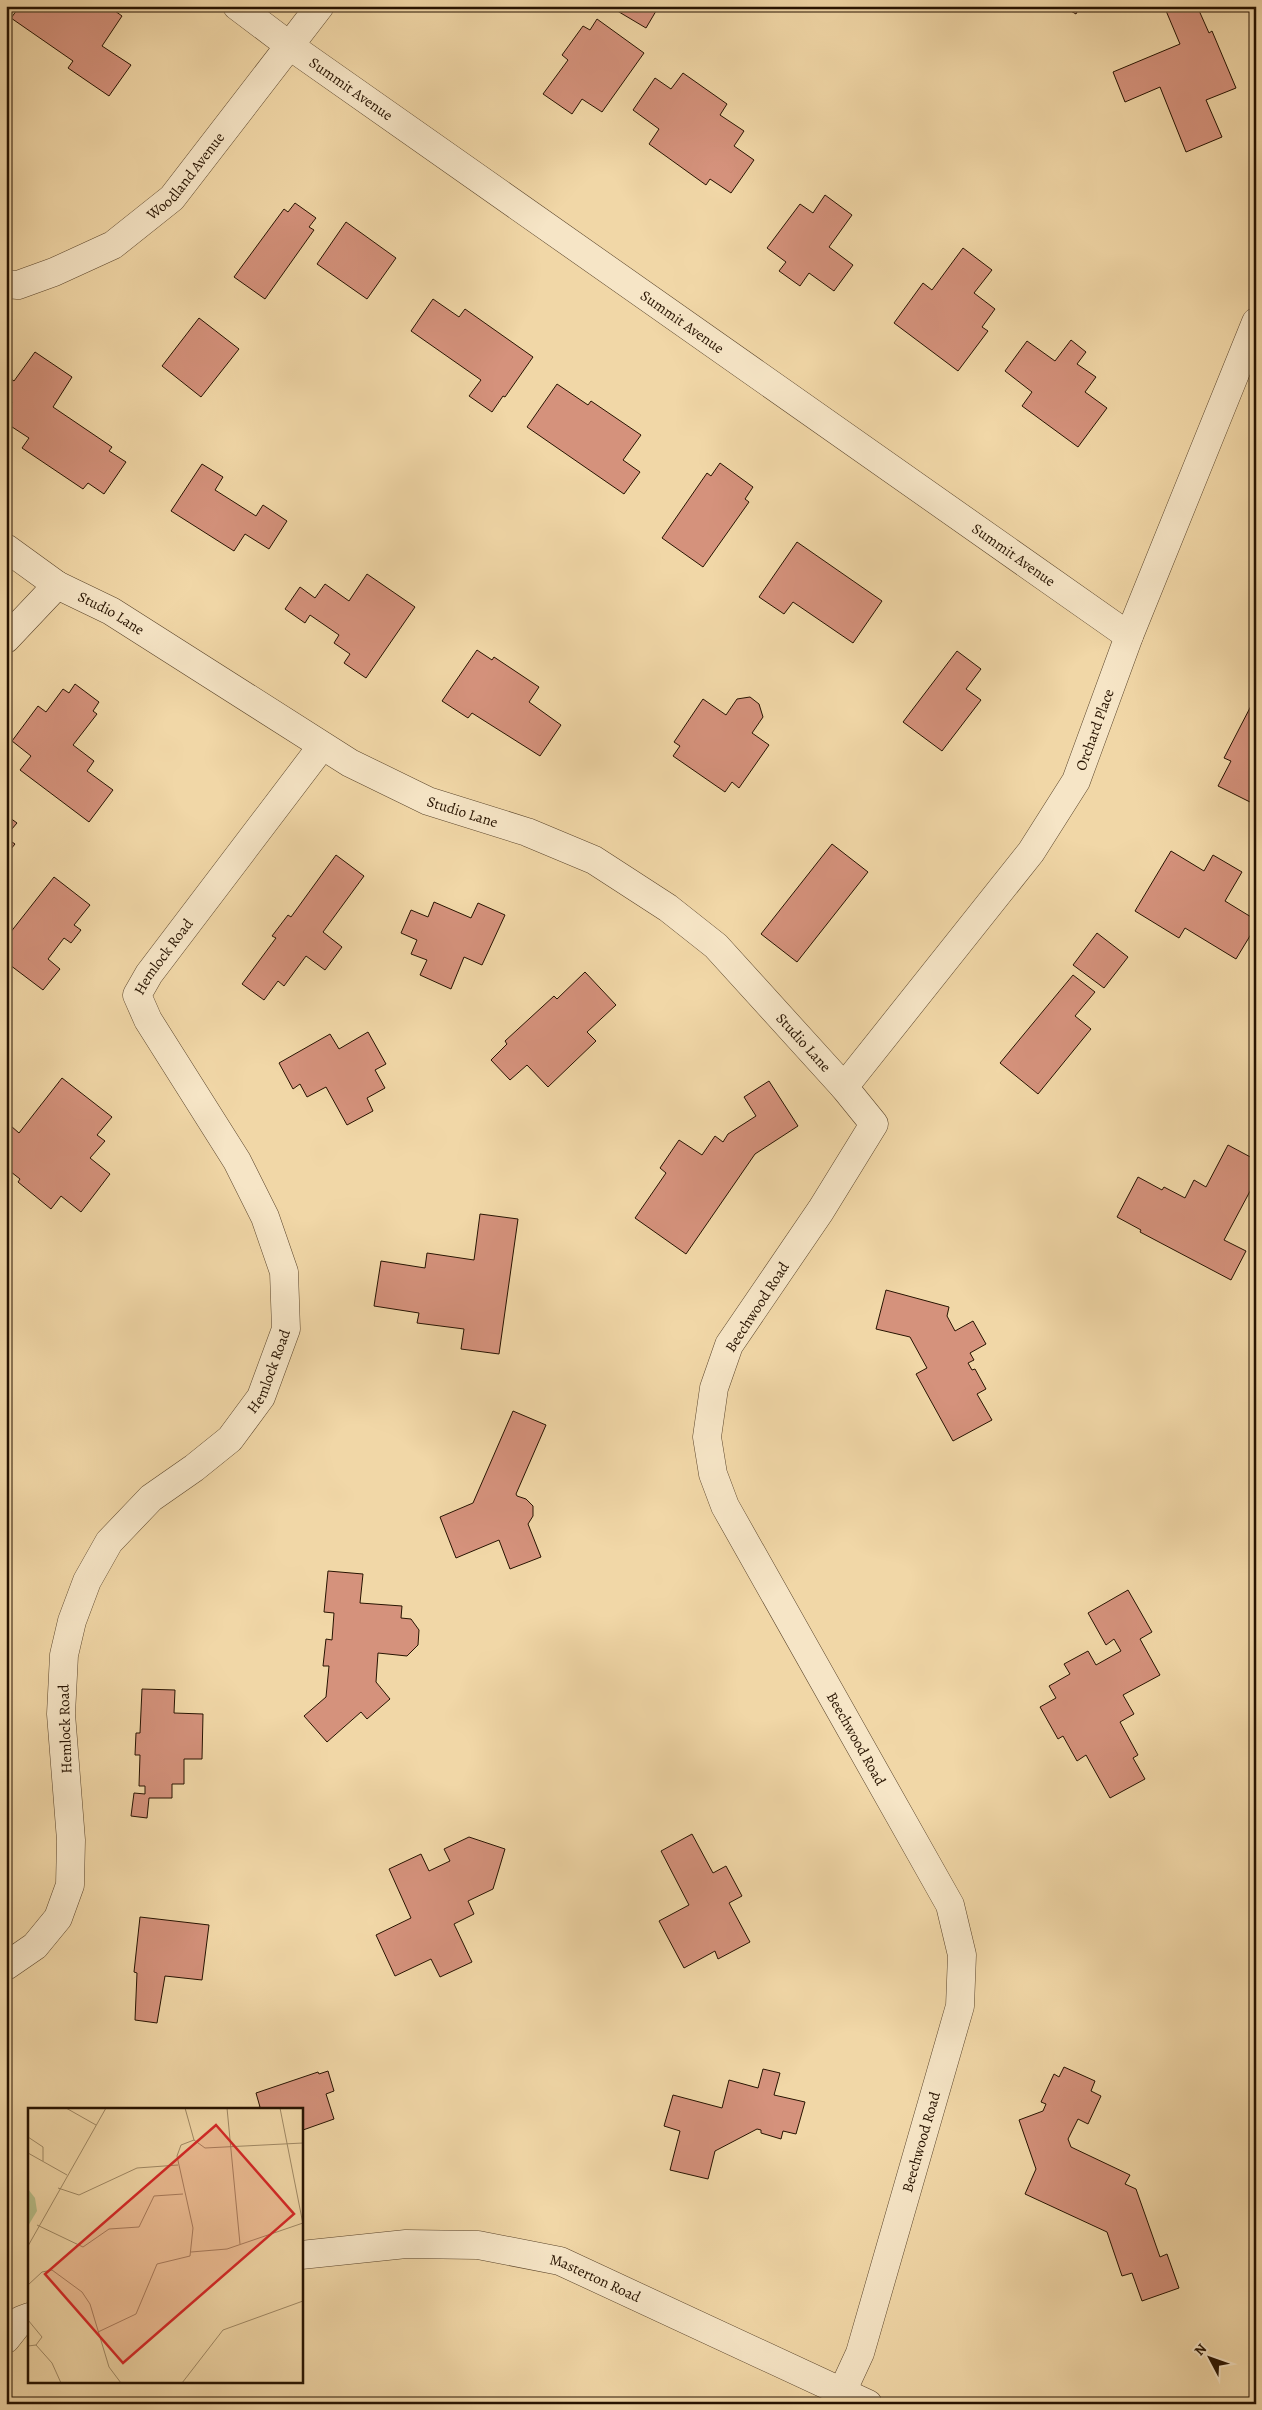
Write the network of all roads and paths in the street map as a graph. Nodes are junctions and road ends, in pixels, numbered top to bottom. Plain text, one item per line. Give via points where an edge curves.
1 (237, 6) edge
2 (320, 6) edge
3 (290, 46) junction
4 (6, 284) edge
5 (1256, 322) edge
6 (6, 548) edge
7 (57, 585) junction
8 (1129, 636) junction
9 (6, 639) edge
10 (322, 746) junction
11 (844, 1087) junction
12 (874, 1124) joint
13 (6, 1966) edge
14 (302, 2255) edge
15 (28, 2317) edge
16 (6, 2339) edge
17 (842, 2392) junction
18 (868, 2404) edge

1 - 3 street, Summit Avenue
2 - 3 street, Woodland Avenue
3 - 4 street, Woodland Avenue via 172,198 112,245 54,272 18,285
3 - 8 street, Summit Avenue
5 - 8 street, Orchard Place
6 - 7 street, Studio Lane
7 - 9 street
7 - 10 street, Studio Lane via 111,611
8 - 11 street, Orchard Place via 1076,781 1036,844
10 - 11 street, Studio Lane via 428,801 527,832 594,860 668,908 716,946
10 - 13 street, Hemlock Road via 136,995 148,1020 237,1161 265,1217 284,1272 286,1329 261,1397 230,1439 151,1498 109,1542 86,1581 72,1621 64,1665 61,1714 71,1840 70,1886 58,1918 35,1946
11 - 12 street, Studio Lane
12 - 17 street, Beechwood Road via 821,1210 730,1345 714,1388 707,1437 712,1474 725,1506 950,1905 962,1955 960,2006 860,2353
14 - 17 street, Masterton Road via 406,2244 478,2245 560,2261
15 - 16 street via 21,2320
17 - 18 street, Masterton Road

